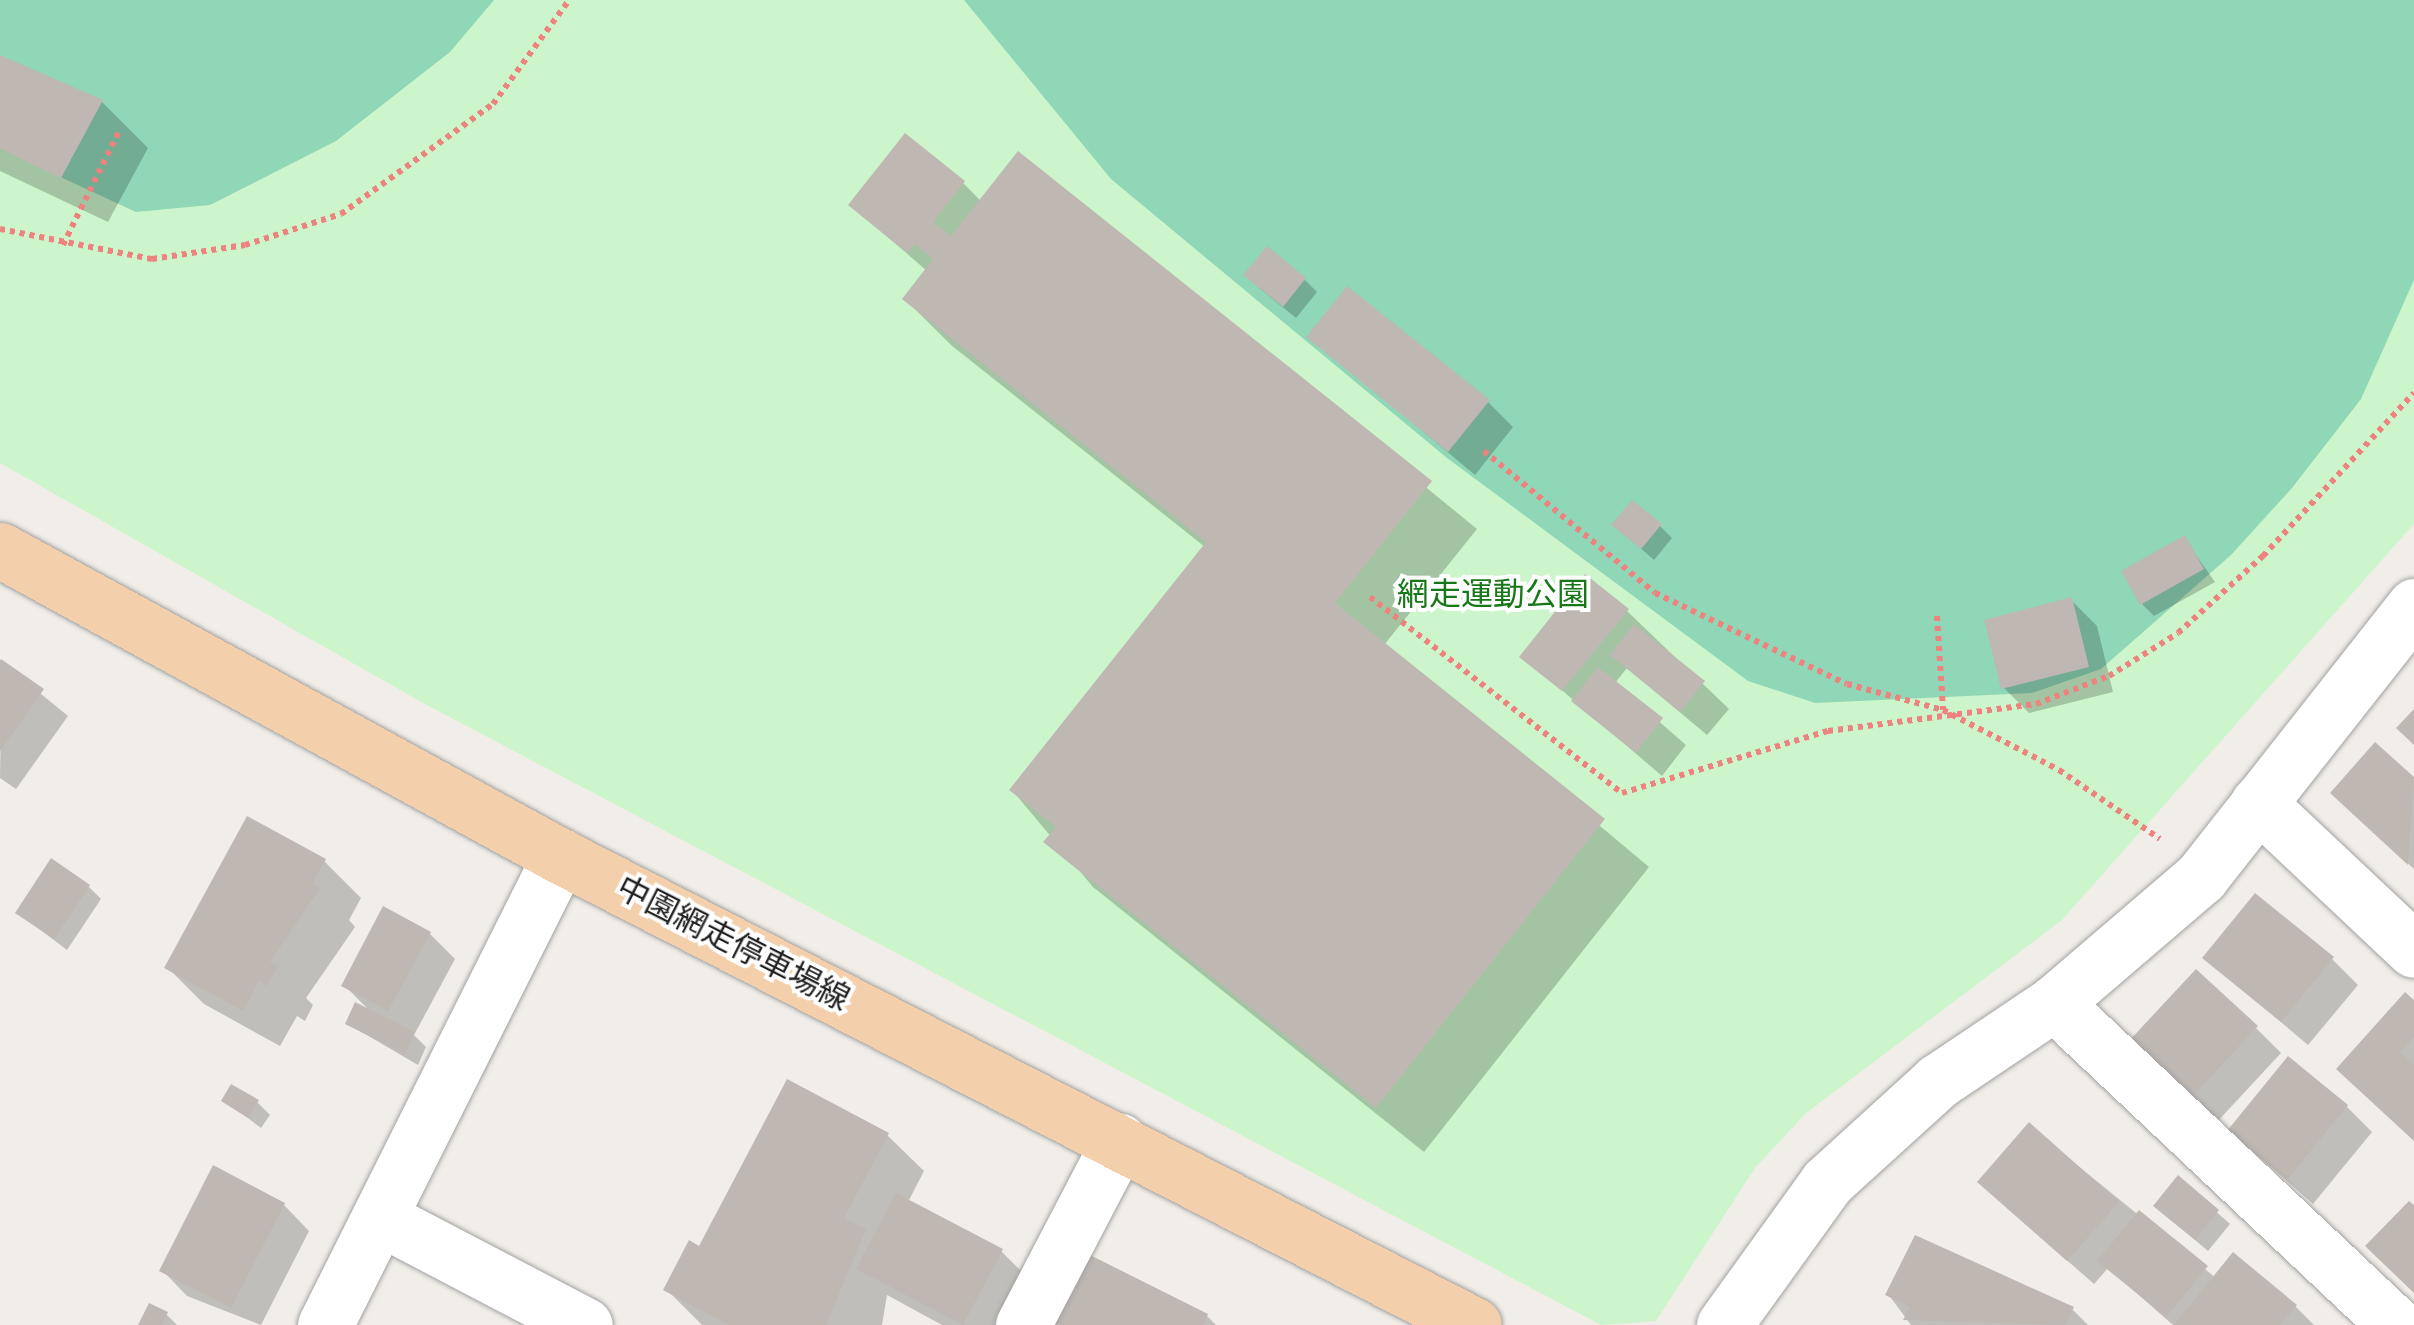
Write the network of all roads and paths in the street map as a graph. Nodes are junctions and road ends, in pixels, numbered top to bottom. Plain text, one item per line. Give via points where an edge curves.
1 (569, 0) edge
2 (120, 129) dead end
3 (0, 229) edge
4 (64, 244) junction
5 (2414, 393) edge
6 (1484, 451) dead end
7 (0, 550) edge
8 (1370, 597) dead end
9 (2414, 606) edge
10 (1936, 616) dead end
11 (1943, 710) junction
12 (2258, 803) junction
13 (560, 856) junction
14 (2201, 877) junction
15 (2414, 950) edge
16 (2054, 1003) junction
17 (1119, 1141) junction
18 (380, 1218) junction
19 (325, 1325) edge
20 (585, 1325) edge
21 (1023, 1325) edge
22 (1474, 1325) edge
23 (1724, 1325) edge
24 (2396, 1325) edge

1 - 4 path via 493,104 340,214 245,245 152,259
2 - 4 path
3 - 4 path
5 - 11 path via 2341,477 2178,634 2110,676 2036,704
6 - 11 path via 1655,593 1846,684
7 - 13 main road, 中園網走停車場線
8 - 11 path via 1622,794 1828,731
9 - 12 street
10 - 11 path
11 - 14 path via 2059,770
12 - 14 street
12 - 15 street
13 - 17 main road, 中園網走停車場線
13 - 18 street
14 - 16 street
16 - 23 street via 1938,1082 1827,1182
16 - 24 street
17 - 21 street
17 - 22 main road, 中園網走停車場線
18 - 19 street
18 - 20 street

